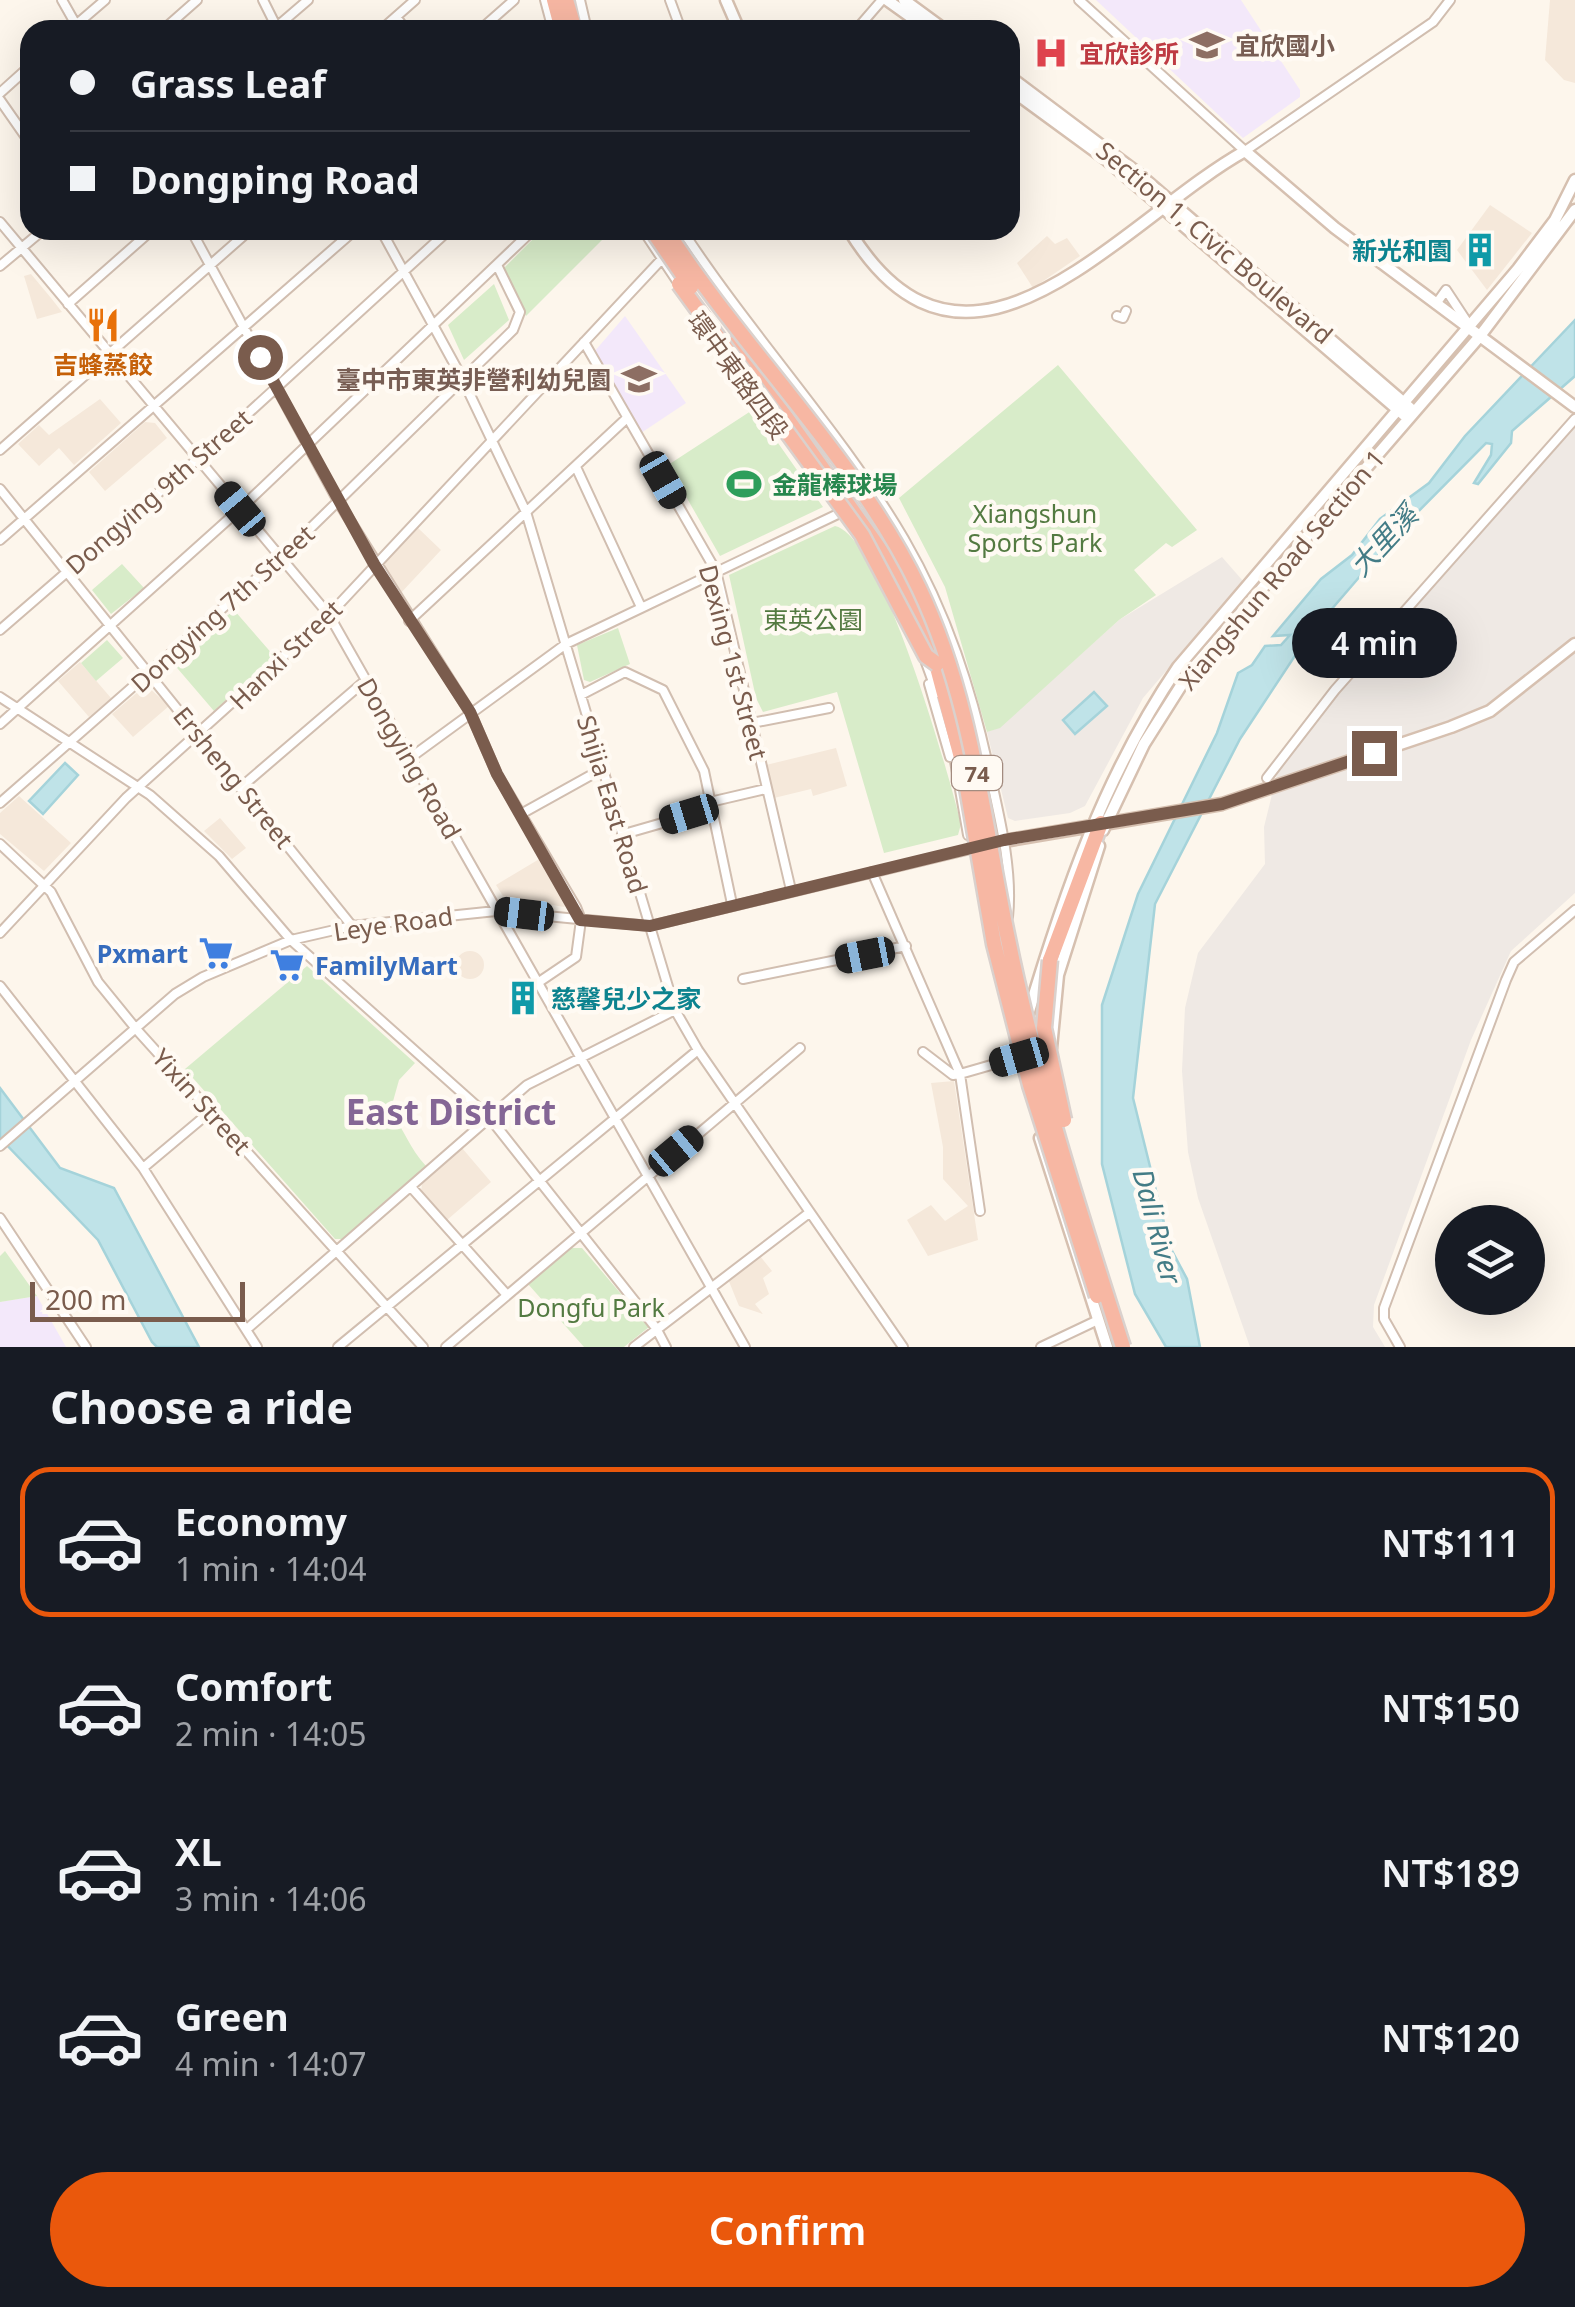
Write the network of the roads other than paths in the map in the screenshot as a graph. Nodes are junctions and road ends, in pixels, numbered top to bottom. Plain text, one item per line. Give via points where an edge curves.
1 (104, 0) edge
2 (198, 0) edge
3 (308, 0) edge
4 (415, 0) edge
5 (514, 0) edge
6 (884, 0) edge
7 (904, 0) edge
8 (1079, 0) edge
9 (1450, 0) edge
10 (396, 17) junction
11 (83, 20) edge
12 (175, 20) edge
13 (286, 20) edge
14 (393, 20) edge
15 (398, 20) edge
16 (491, 20) edge
17 (865, 20) edge
18 (914, 20) edge
19 (931, 20) edge
20 (20, 76) edge
21 (1020, 85) edge
22 (1020, 96) edge
23 (0, 97) edge
24 (20, 127) edge
25 (1245, 151) junction
26 (1575, 180) edge
27 (1167, 205) junction
28 (1575, 210) edge
29 (0, 222) edge
30 (30, 240) edge
31 (141, 240) edge
32 (196, 240) edge
33 (239, 240) edge
34 (343, 240) edge
35 (386, 240) edge
36 (438, 240) edge
37 (523, 240) edge
38 (650, 240) edge
39 (659, 240) edge
40 (673, 240) edge
41 (679, 240) edge
42 (691, 240) edge
43 (854, 240) edge
44 (21, 248) junction
45 (664, 260) junction
46 (497, 265) junction
47 (0, 266) edge
48 (209, 266) junction
49 (402, 272) junction
50 (678, 284) junction
51 (68, 304) junction
52 (1436, 304) junction
53 (243, 326) junction
54 (431, 327) junction
55 (1476, 332) junction
56 (584, 342) junction
57 (110, 354) junction
58 (462, 378) junction
59 (276, 388) junction
60 (152, 405) junction
61 (1572, 405) edge
62 (1407, 412) junction
63 (628, 418) junction
64 (1575, 418) edge
65 (491, 440) junction
66 (308, 445) junction
67 (0, 450) edge
68 (196, 457) junction
69 (576, 467) junction
70 (0, 489) edge
71 (339, 502) junction
72 (240, 509) junction
73 (526, 512) junction
74 (842, 512) junction
75 (24, 519) junction
76 (0, 540) edge
77 (281, 558) junction
78 (374, 564) junction
79 (66, 570) junction
80 (716, 571) junction
81 (641, 607) junction
82 (329, 615) junction
83 (410, 621) junction
84 (111, 625) junction
85 (0, 630) edge
86 (566, 644) junction
87 (1575, 644) edge
88 (936, 664) junction
89 (150, 673) junction
90 (366, 680) junction
91 (581, 695) junction
92 (0, 697) edge
93 (17, 708) junction
94 (829, 708) dead end
95 (470, 712) junction
96 (0, 724) edge
97 (752, 724) junction
98 (197, 736) junction
99 (69, 742) junction
100 (410, 758) junction
101 (602, 769) junction
102 (1268, 778) dead end
103 (959, 785) junction
104 (138, 788) junction
105 (240, 788) junction
106 (766, 789) junction
107 (710, 802) junction
108 (0, 803) edge
109 (522, 814) junction
110 (1104, 822) junction
111 (624, 834) junction
112 (1004, 840) junction
113 (0, 844) edge
114 (971, 849) junction
115 (872, 872) junction
116 (45, 884) junction
117 (791, 890) junction
118 (732, 904) junction
119 (1575, 910) edge
120 (496, 911) junction
121 (580, 920) junction
122 (352, 926) junction
123 (650, 926) junction
124 (0, 933) edge
125 (291, 940) junction
126 (906, 946) junction
127 (743, 978) dead end
128 (539, 982) junction
129 (0, 986) edge
130 (1000, 986) junction
131 (675, 1010) junction
132 (136, 1030) junction
133 (800, 1048) dead end
134 (698, 1050) junction
135 (923, 1052) dead end
136 (1018, 1053) junction
137 (580, 1058) junction
138 (960, 1074) junction
139 (78, 1079) junction
140 (1025, 1079) junction
141 (734, 1103) junction
142 (211, 1110) junction
143 (489, 1117) junction
144 (615, 1118) junction
145 (0, 1146) edge
146 (143, 1168) junction
147 (648, 1176) junction
148 (539, 1182) junction
149 (410, 1187) junction
150 (980, 1210) dead end
151 (810, 1213) junction
152 (0, 1218) edge
153 (579, 1234) junction
154 (1090, 1243) junction
155 (462, 1246) junction
156 (337, 1250) junction
157 (709, 1286) junction
158 (507, 1295) junction
159 (386, 1306) junction
160 (1098, 1320) junction
161 (656, 1328) junction
162 (246, 1329) junction
163 (86, 1347) edge
164 (256, 1347) edge
165 (338, 1347) edge
166 (423, 1347) edge
167 (446, 1347) edge
168 (634, 1347) edge
169 (666, 1347) edge
170 (744, 1347) edge
171 (902, 1347) edge
172 (1041, 1347) edge
173 (1110, 1347) edge
174 (1123, 1347) edge
175 (1400, 1347) edge

1 - 11 street
2 - 12 street
3 - 13 street
4 - 10 street
5 - 16 street
6 - 17 street
6 - 18 street
7 - 19 street
8 - 25 street
9 - 25 street via 1433,22
10 - 14 street
10 - 15 street
20 - 23 street
21 - 27 street, Section 1, Civic Boulevard via 1111,151
22 - 27 street, Section 1, Civic Boulevard
23 - 24 street
25 - 27 street
25 - 52 street
26 - 55 street, Xiangshun Road Section 1 via 1556,220
27 - 43 street via 1032,299 978,314 936,310 904,296
27 - 62 street, Section 1, Civic Boulevard
28 - 55 street, Xiangshun Road Section 1
29 - 44 street, Dongying Road
30 - 44 street
31 - 51 street
32 - 48 street
33 - 48 street
34 - 53 street
35 - 49 street, Shijia East Road
36 - 49 street, Dongying 9th Street
37 - 46 street
38 - 45 street
39 - 88 highway, 74, bridge via 884,551
40 - 154 highway, 74, bridge via 883,523 922,592 958,688 1008,942
41 - 45 street, Hanxi Street
42 - 112 street via 873,490 913,556 965,672
44 - 47 street
44 - 51 street, Dongying Road
45 - 50 street
45 - 56 street, Hanxi Street
46 - 54 street
46 - 58 street, Dongying 7th Street via 520,322
48 - 53 street
48 - 57 street
49 - 54 street, Shijia East Road
49 - 59 street, Dongying 9th Street
50 - 74 street, 環中東路四段
50 - 88 highway, bridge via 862,536
50 - 103 street via 850,506 892,572 937,692
51 - 57 street, Dongying Road
52 - 55 street
52 - 55 street via 1446,290
53 - 59 street
53 - 60 street
54 - 58 street, Shijia East Road
54 - 66 street
55 - 61 street
55 - 62 street, Xiangshun Road Section 1
56 - 63 street, Dexing 1st Street
56 - 65 street, Hanxi Street
57 - 60 street, Dongying Road
57 - 67 street
58 - 65 street, Shijia East Road
58 - 71 street, Dongying 7th Street
59 - 66 street
59 - 68 street, Dongying 9th Street
60 - 68 street, Dongying Road
60 - 75 street
62 - 110 street, Xiangshun Road Section 1 via 1176,690
63 - 69 street
63 - 80 street, Dexing 1st Street
64 - 102 street
65 - 73 street, Shijia East Road
65 - 78 street, Hanxi Street
66 - 71 street
66 - 72 street
68 - 72 street, Dongying Road
68 - 79 street, Dongying 9th Street
69 - 73 street
69 - 81 street
70 - 75 street, Ersheng Street
71 - 77 street, Dongying 7th Street
71 - 78 street
72 - 77 street, Dongying Road
72 - 84 street
73 - 83 street
73 - 86 street, Shijia East Road
74 - 80 street
74 - 103 street, 環中東路四段 via 904,622
75 - 76 street
75 - 79 street, Ersheng Street
77 - 82 street, Dongying Road
77 - 89 street, Dongying 7th Street
78 - 82 street, Hanxi Street
78 - 83 street
79 - 84 street, Ersheng Street
79 - 85 street, Dongying 9th Street
80 - 81 street
80 - 97 street, Dexing 1st Street
81 - 86 street
82 - 90 street, Dongying Road
82 - 98 street, Hanxi Street
83 - 95 street
84 - 89 street, Ersheng Street
84 - 93 street
86 - 91 street, Shijia East Road
86 - 95 street
87 - 110 street via 1473,719 1222,804
88 - 173 highway, 74, bridge via 963,764 994,944
89 - 98 street, Ersheng Street
89 - 99 street, Dongying 7th Street
90 - 100 street, Dongying Road
90 - 105 street
91 - 101 street, Shijia East Road
91 - 107 street via 620,673 656,685 704,771
92 - 93 street
93 - 96 street
93 - 99 street
94 - 97 street
95 - 100 street
95 - 109 street
97 - 106 street, Dexing 1st Street
98 - 104 street, Hanxi Street
98 - 105 street, Ersheng Street
99 - 104 street
99 - 108 street, Dongying 7th Street
100 - 120 street, Dongying Road
101 - 109 street
101 - 111 street, Shijia East Road
103 - 114 street
104 - 116 street, Hanxi Street
104 - 125 street via 219,856
105 - 122 street, Ersheng Street
106 - 107 street
106 - 117 street, Dexing 1st Street
107 - 111 street via 704,811
107 - 118 street
109 - 121 street
110 - 112 street
110 - 136 street, Xiangshun Road Section 1 via 1049,936
110 - 140 street, Xiangshun Road Section 1 via 1058,975 1050,1048
110 - 154 highway, bridge via 1050,960 1044,994 1045,1041
111 - 123 street, Shijia East Road
112 - 114 street, Leye Road
112 - 130 street via 1009,907
113 - 116 street, Yixin Street
114 - 115 street, Leye Road
114 - 130 street
115 - 117 street, Leye Road
115 - 126 street
116 - 124 street, Hanxi Street
116 - 132 street, Yixin Street via 98,982
117 - 118 street, Leye Road
118 - 123 street, Leye Road
119 - 175 street via 1514,962 1506,980 1384,1308
120 - 121 street, Leye Road
120 - 122 street, Leye Road
120 - 128 street, Dongying Road
121 - 123 street, Leye Road
121 - 128 street via 576,957
122 - 125 street, Leye Road
123 - 131 street, Shijia East Road
125 - 132 street, Leye Road via 191,983
125 - 143 street
126 - 127 street
126 - 138 street
128 - 137 street, Dongying Road
129 - 139 street
130 - 136 street
131 - 134 street, Shijia East Road
131 - 137 street
132 - 139 street, Leye Road
132 - 142 street, Yixin Street
133 - 141 street
134 - 141 street, Shijia East Road
134 - 144 street
135 - 138 street
136 - 138 street
136 - 140 street
137 - 143 street via 527,1085
137 - 144 street, Dongying Road
138 - 150 street
139 - 145 street, Leye Road
139 - 146 street
140 - 160 street
141 - 147 street
141 - 151 street, Shijia East Road
142 - 146 street
142 - 156 street, Yixin Street
143 - 148 street
143 - 149 street
144 - 147 street, Dongying Road
144 - 148 street
146 - 162 street
147 - 153 street
147 - 157 street, Dongying Road
148 - 153 street
148 - 155 street
149 - 155 street
149 - 156 street
151 - 157 street
151 - 171 street, Shijia East Road
152 - 163 street
153 - 158 street
153 - 161 street
154 - 174 highway, 74, bridge
155 - 158 street
155 - 159 street
156 - 159 street, Yixin Street
156 - 162 street
157 - 161 street
157 - 170 street, Dongying Road
158 - 167 street
159 - 165 street
159 - 166 street, Yixin Street
160 - 172 street
160 - 173 street
161 - 168 street
161 - 169 street
162 - 164 street

